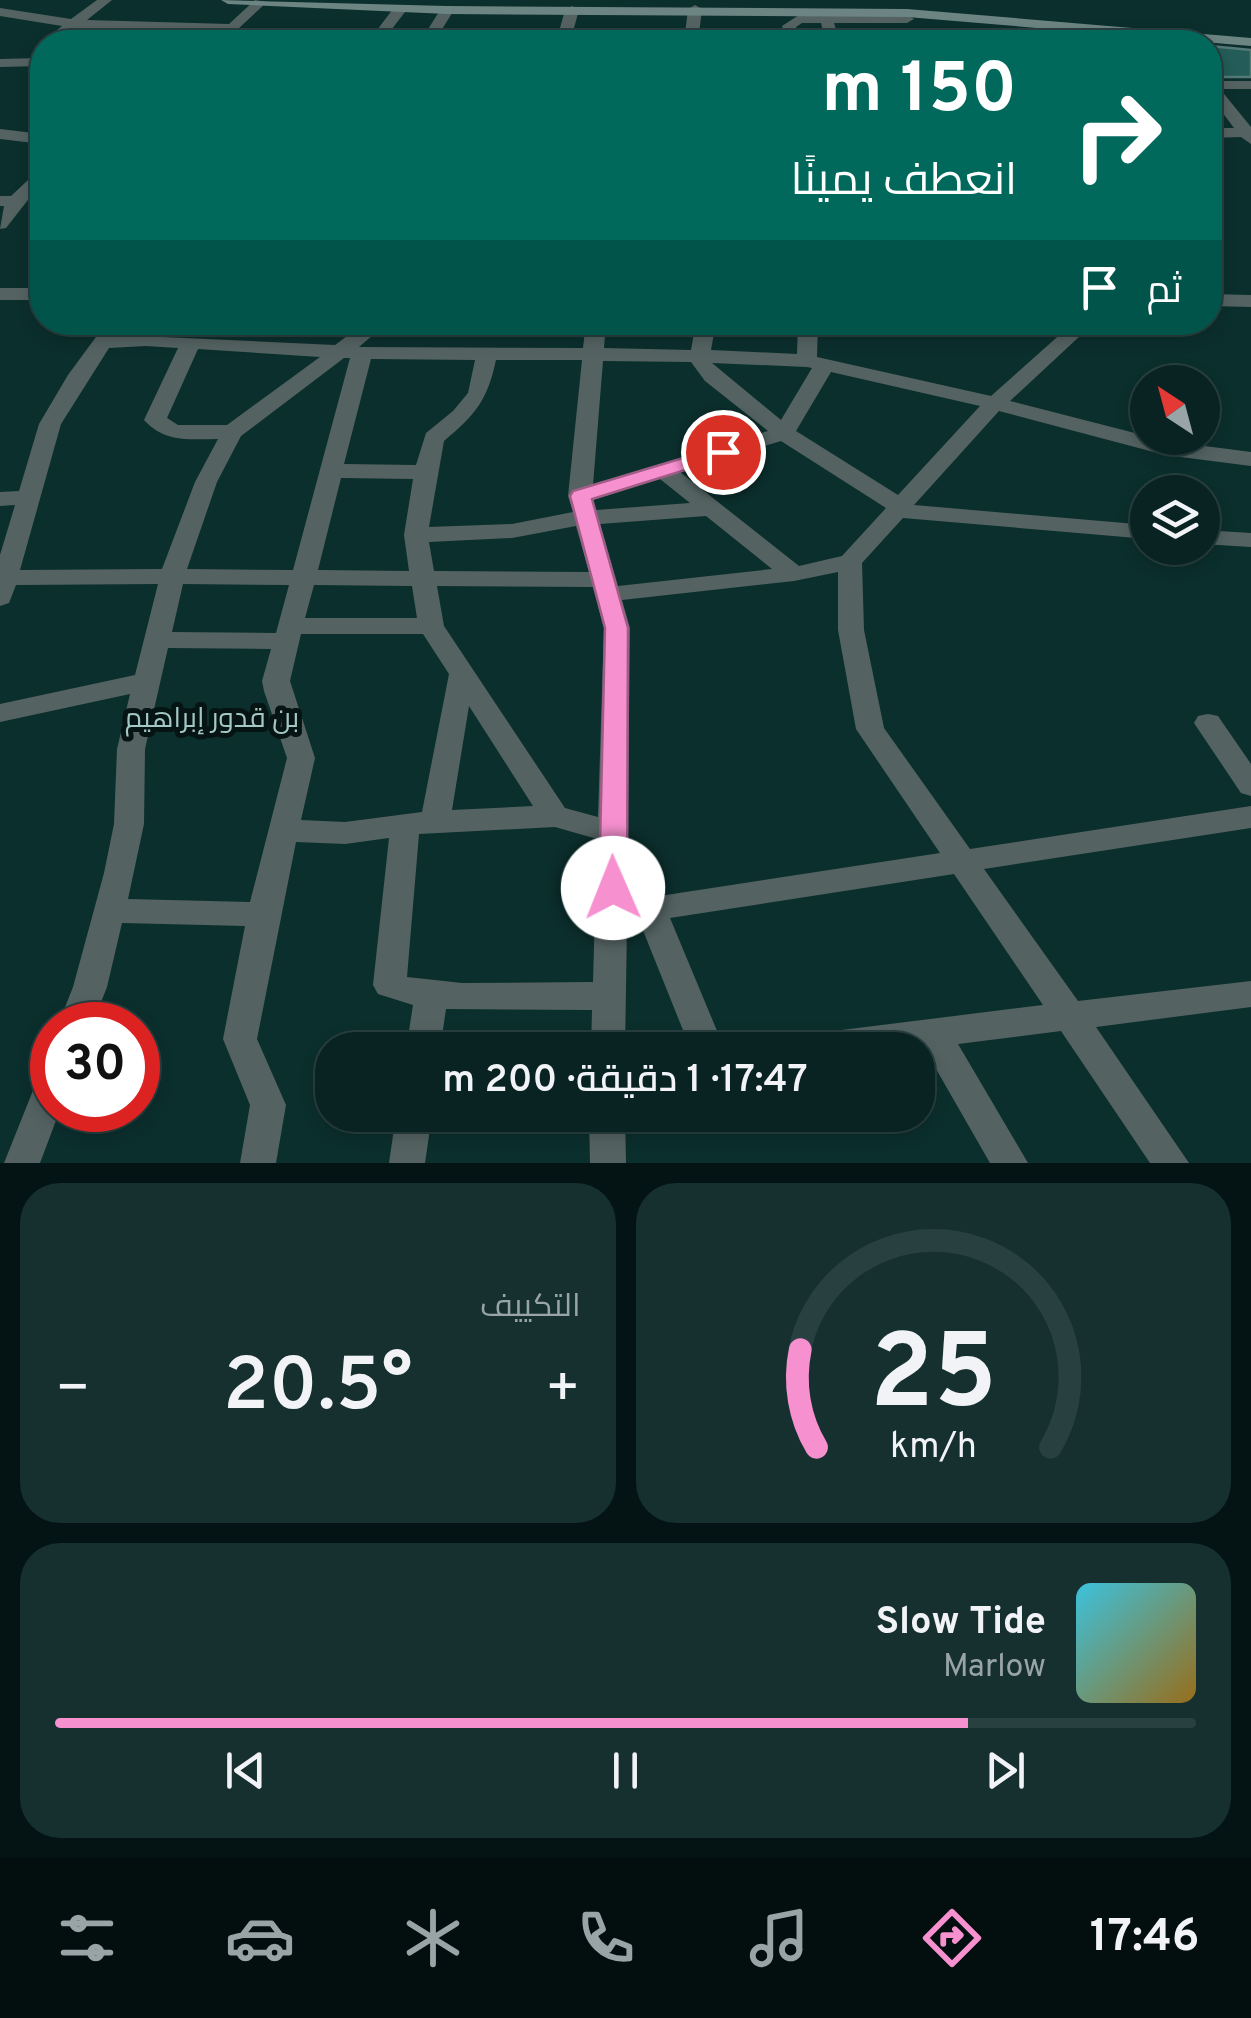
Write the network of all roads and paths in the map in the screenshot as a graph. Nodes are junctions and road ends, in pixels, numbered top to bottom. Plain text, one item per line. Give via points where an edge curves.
1 (105, 0) edge
2 (228, 0) edge
3 (260, 2) edge
4 (400, 8) junction
5 (695, 9) junction
6 (447, 10) junction
7 (572, 10) junction
8 (8, 13) edge
9 (826, 18) junction
10 (0, 20) edge
11 (909, 21) junction
12 (74, 24) junction
13 (1251, 24) edge
14 (232, 28) joint
15 (66, 30) edge
16 (384, 30) edge
17 (434, 30) edge
18 (566, 30) edge
19 (692, 30) edge
20 (792, 30) edge
21 (830, 30) edge
22 (1046, 30) edge
23 (1222, 32) edge
24 (1222, 39) edge
25 (1251, 42) edge
26 (30, 62) edge
27 (0, 64) edge
28 (1222, 85) edge
29 (1251, 85) edge
30 (1222, 100) edge
31 (5, 126) edge
32 (1222, 133) edge
33 (30, 135) edge
34 (1249, 135) edge
35 (30, 182) edge
36 (8, 201) edge
37 (0, 224) edge
38 (0, 294) edge
39 (30, 294) edge
40 (30, 297) edge
41 (1222, 300) edge
42 (1251, 300) edge
43 (0, 317) edge
44 (108, 335) edge
45 (366, 335) edge
46 (594, 335) edge
47 (704, 335) edge
48 (811, 335) edge
49 (1071, 335) edge
50 (102, 342) junction
51 (191, 342) junction
52 (350, 352) junction
53 (487, 354) junction
54 (592, 355) junction
55 (700, 356) junction
56 (816, 363) junction
57 (993, 405) junction
58 (232, 432) junction
59 (784, 433) junction
60 (1251, 459) edge
61 (662, 470) junction
62 (333, 471) junction
63 (425, 472) junction
64 (26, 498) junction
65 (0, 499) edge
66 (900, 506) junction
67 (583, 507) junction
68 (711, 509) junction
69 (1130, 531) edge
70 (416, 534) junction
71 (1220, 539) edge
72 (1248, 543) edge
73 (850, 562) junction
74 (794, 574) junction
75 (172, 576) junction
76 (302, 577) junction
77 (426, 580) junction
78 (608, 587) junction
79 (3, 588) edge
80 (431, 626) junction
81 (288, 634) junction
82 (158, 640) junction
83 (461, 676) junction
84 (150, 681) junction
85 (0, 714) edge
86 (1208, 723) dead end
87 (1251, 786) edge
88 (555, 816) junction
89 (1251, 817) edge
90 (420, 824) junction
91 (284, 830) junction
92 (612, 832) junction
93 (959, 860) junction
94 (651, 910) junction
95 (109, 912) junction
96 (263, 914) junction
97 (614, 915) junction
98 (1251, 994) edge
99 (432, 995) junction
100 (610, 996) junction
101 (84, 1002) edge
102 (1070, 1016) junction
103 (932, 1031) junction
104 (427, 1032) edge
105 (609, 1032) edge
106 (701, 1032) edge
107 (925, 1032) edge
108 (34, 1132) edge
109 (412, 1132) edge
110 (608, 1132) edge
111 (22, 1163) edge
112 (258, 1163) edge
113 (407, 1163) edge
114 (608, 1163) edge
115 (1010, 1163) edge
116 (1170, 1163) edge

1 - 12 street
2 - 3 street
3 - 4 street
3 - 14 street
4 - 6 street
4 - 16 street
5 - 7 street
5 - 11 street
5 - 19 street
6 - 7 street
6 - 17 street
7 - 18 street
8 - 10 street
8 - 12 street
9 - 11 street
9 - 20 street via 790,22
9 - 21 street
11 - 22 street
12 - 14 street
12 - 15 street
13 - 23 street
24 - 25 street
26 - 27 street
28 - 29 street
30 - 34 street
31 - 33 street
32 - 34 street
35 - 36 street
36 - 37 street
38 - 39 street
40 - 43 street
41 - 42 street
44 - 50 street
45 - 52 street
46 - 54 street
47 - 55 street
48 - 56 street
49 - 57 street
50 - 51 street
50 - 64 street via 50,424
51 - 52 street
51 - 58 street via 155,420 173,432
52 - 53 street
52 - 58 street
52 - 62 street
53 - 54 street
53 - 63 street via 478,394 434,438
54 - 55 street
54 - 67 street
55 - 56 street
55 - 59 street via 712,377
56 - 57 street
56 - 59 street
57 - 60 street via 1166,448
57 - 66 street
58 - 75 street
59 - 61 street
59 - 66 street
61 - 67 street
61 - 68 street
62 - 63 street
62 - 76 street
63 - 70 street
64 - 65 street
64 - 79 street
66 - 69 street via 919,515
66 - 73 street
67 - 68 street
67 - 70 street via 512,531
67 - 78 street
68 - 74 street
70 - 77 street
71 - 72 street
73 - 74 street
73 - 93 street via 850,630 870,728
74 - 78 street
75 - 76 street
75 - 79 street
75 - 82 street
76 - 77 street
76 - 81 street
77 - 78 street
77 - 80 street
78 - 92 street via 616,628
80 - 81 street
80 - 83 street
81 - 82 street
81 - 91 street via 276,682 301,758
82 - 84 street
83 - 88 street
83 - 90 street
84 - 85 street
84 - 95 street via 132,748 130,824
86 - 87 street
88 - 90 street
88 - 92 street
89 - 93 street
90 - 91 street
90 - 99 street via 390,985
91 - 96 street
92 - 97 street
93 - 94 street
93 - 102 street
94 - 97 street
94 - 106 street
95 - 96 street
95 - 101 street
96 - 112 street via 240,1039 268,1105
97 - 100 street
98 - 102 street
99 - 100 street
99 - 104 street
100 - 105 street
102 - 103 street
102 - 116 street
103 - 107 street
103 - 115 street
108 - 111 street
109 - 113 street
110 - 114 street

